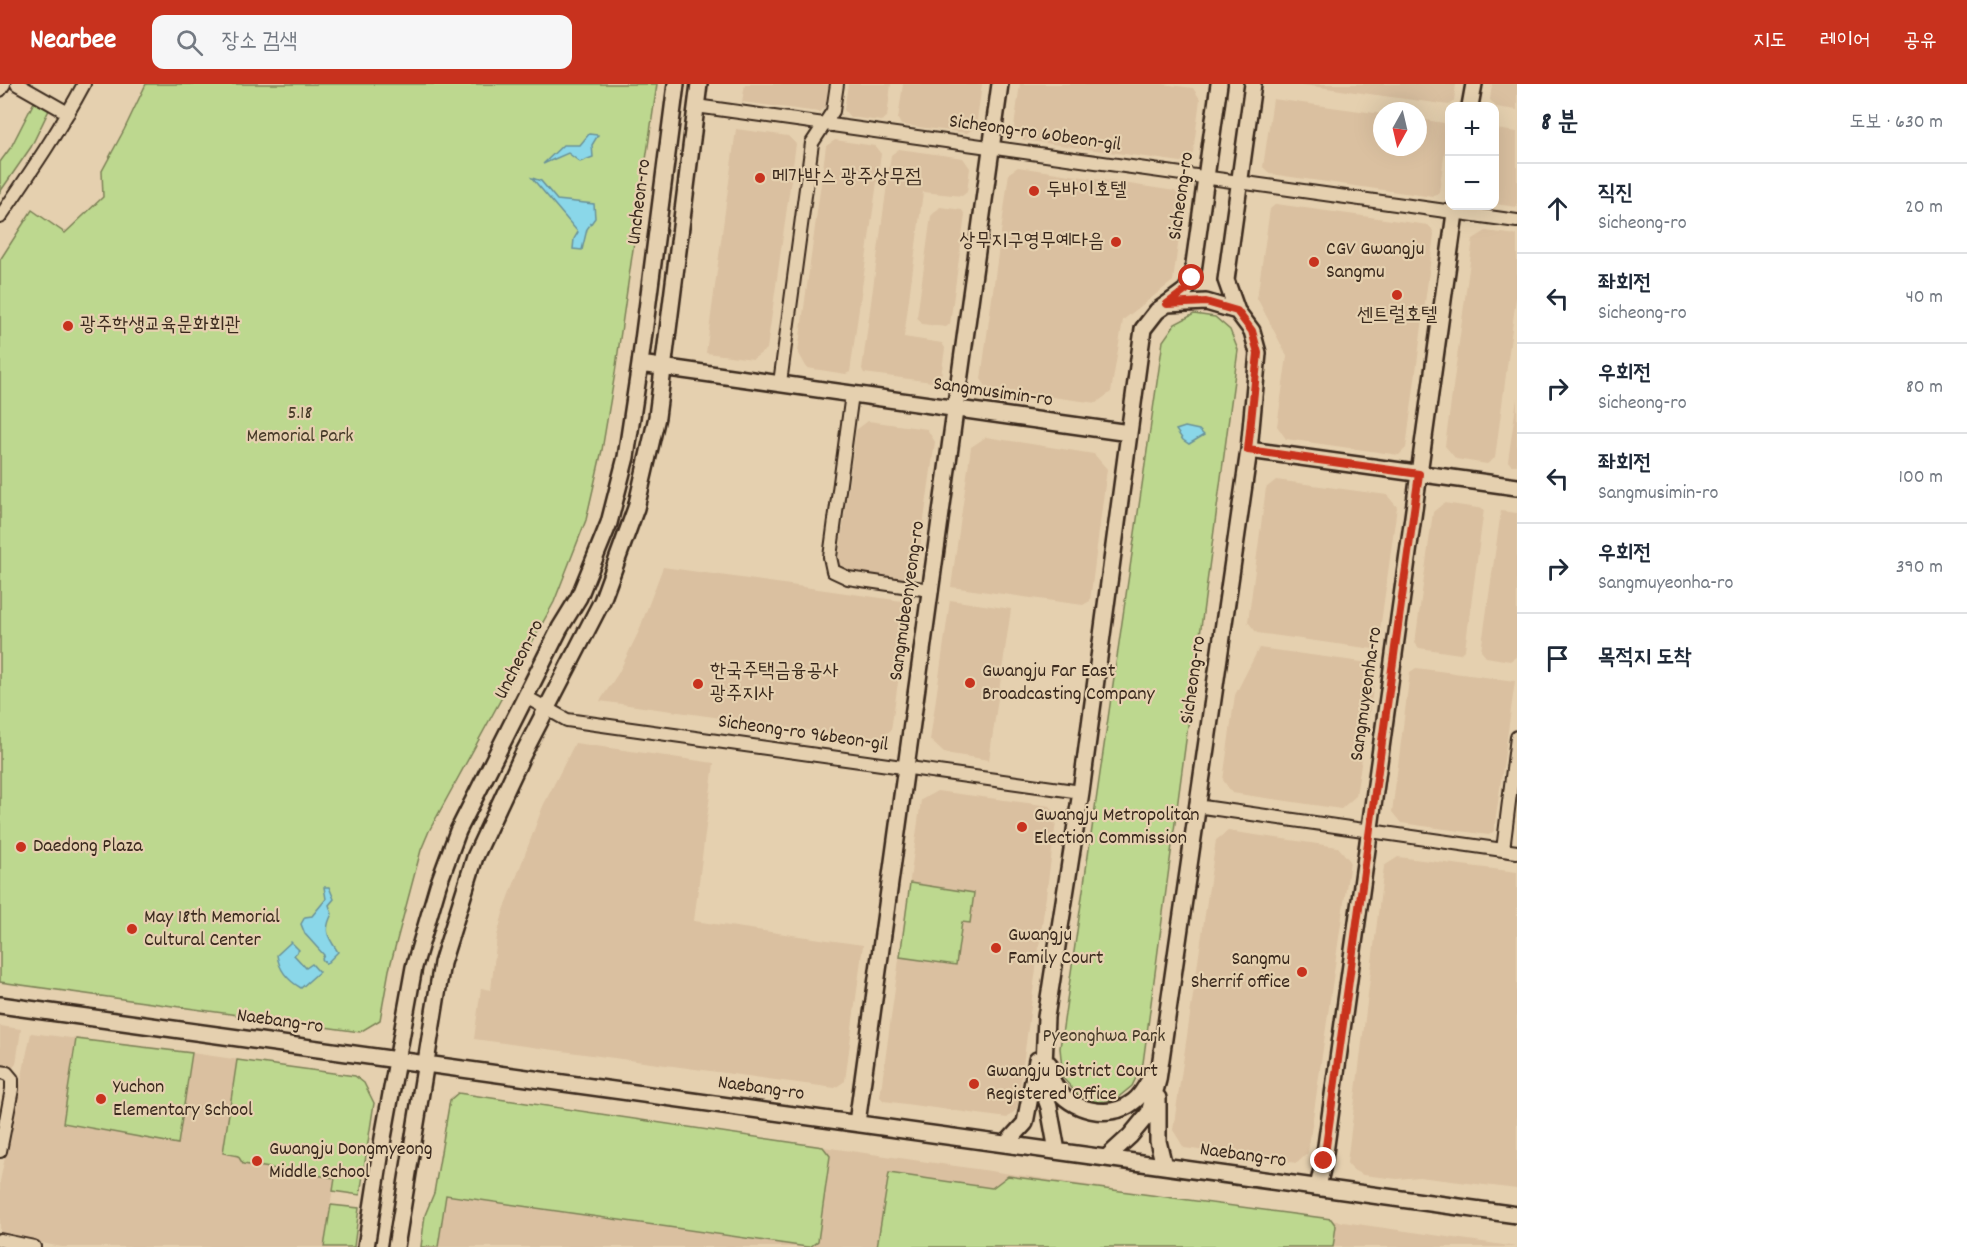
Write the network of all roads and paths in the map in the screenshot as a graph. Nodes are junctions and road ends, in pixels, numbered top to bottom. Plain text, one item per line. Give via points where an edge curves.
1 (4, 84) edge
2 (17, 84) edge
3 (84, 84) edge
4 (676, 84) edge
5 (699, 84) edge
6 (837, 84) edge
7 (1000, 84) edge
8 (1219, 84) edge
9 (1253, 84) edge
10 (1474, 84) edge
11 (0, 90) edge
12 (1471, 102) edge
13 (696, 106) junction
14 (68, 113) junction
15 (824, 125) junction
16 (991, 148) junction
17 (1206, 178) junction
18 (1240, 183) junction
19 (1445, 208) edge
20 (1456, 210) edge
21 (1461, 210) edge
22 (0, 217) edge
23 (1517, 221) edge
24 (1167, 304) junction
25 (1237, 311) junction
26 (640, 364) junction
27 (662, 368) junction
28 (780, 383) junction
29 (852, 394) junction
30 (956, 409) junction
31 (1129, 433) junction
32 (1248, 450) junction
33 (1419, 474) junction
34 (1517, 487) edge
35 (930, 590) junction
36 (526, 697) junction
37 (547, 710) junction
38 (1517, 737) edge
39 (906, 768) junction
40 (1081, 792) junction
41 (1197, 806) junction
42 (1369, 831) junction
43 (1503, 850) junction
44 (1517, 852) edge
45 (0, 1005) edge
46 (1044, 1037) junction
47 (397, 1059) junction
48 (1161, 1059) junction
49 (426, 1064) junction
50 (0, 1072) edge
51 (1158, 1080) junction
52 (857, 1123) junction
53 (1006, 1144) junction
54 (0, 1150) edge
55 (1057, 1151) junction
56 (1106, 1158) junction
57 (1164, 1166) junction
58 (1318, 1187) junction
59 (1517, 1215) edge
60 (0, 1240) edge
61 (34, 1247) edge
62 (366, 1247) edge
63 (396, 1247) edge

1 - 11 street
2 - 14 street
3 - 14 street
4 - 26 street, Uncheon-ro
5 - 13 street
6 - 15 street via 833,111
7 - 16 street, Sangmubeonyeong-ro
8 - 17 street, Sicheong-ro
9 - 18 street, Sicheong-ro
10 - 12 street
13 - 15 street, Sicheong-ro 60beon-gil
13 - 27 street
14 - 22 street
15 - 16 street, Sicheong-ro 60beon-gil
15 - 28 street via 812,143
16 - 17 street, Sicheong-ro 60beon-gil
16 - 30 street, Sangmubeonyeong-ro
17 - 18 street, Sicheong-ro 60beon-gil
17 - 24 street, Sicheong-ro via 1192,278 1186,290
18 - 19 street, Sicheong-ro 60beon-gil
18 - 25 street, Sicheong-ro via 1226,280
20 - 33 street, Sangmuyeonha-ro
21 - 23 street, Sicheong-ro 60beon-gil
24 - 25 street via 1206,302
24 - 31 street, Sicheong-ro via 1143,329
25 - 32 street, Sicheong-ro via 1252,331 1258,353
26 - 27 street, Sangmusimin-ro
26 - 36 street, Uncheon-ro via 626,457 609,523 579,597
27 - 28 street, Sangmusimin-ro
27 - 37 street via 655,427 631,526 602,601
28 - 29 street, Sangmusimin-ro
29 - 30 street, Sangmusimin-ro
29 - 35 street via 830,557 833,571 848,578
30 - 31 street, Sangmusimin-ro
30 - 35 street, Sangmubeonyeong-ro
31 - 40 street, Sicheong-ro
32 - 33 street
32 - 41 street, Sicheong-ro
33 - 34 street
33 - 42 street, Sangmuyeonha-ro
35 - 39 street, Sangmubeonyeong-ro
36 - 37 street, Sicheong-ro 96beon-gil
36 - 47 street, Uncheon-ro via 458,831 438,885 414,968
37 - 39 street, Sicheong-ro 96beon-gil via 567,720
37 - 49 street via 475,857 442,963
38 - 43 street
39 - 40 street, Sicheong-ro 96beon-gil
39 - 52 street, Sangmubeonyeong-ro
40 - 46 street, Sicheong-ro
41 - 42 street
41 - 48 street, Sicheong-ro
42 - 43 street
42 - 58 street, Sangmuyeonha-ro
43 - 44 street
45 - 47 street, Naebang-ro
46 - 48 street, Sicheong-ro via 1054,1085 1076,1104 1099,1112 1123,1109 1135,1101
46 - 53 street, Sicheong-ro via 1035,1063 1025,1123
46 - 55 street, Sicheong-ro via 1043,1090
47 - 49 street, Naebang-ro
47 - 62 street, Uncheon-ro
48 - 51 street, Sicheong-ro
49 - 52 street, Naebang-ro
49 - 63 street
50 - 54 street via 12,1079 12,1089
51 - 56 street, Sicheong-ro via 1149,1113
51 - 57 street, Sicheong-ro via 1158,1141
52 - 53 street, Naebang-ro
53 - 55 street, Naebang-ro
55 - 56 street, Naebang-ro
56 - 57 street, Naebang-ro
57 - 58 street, Naebang-ro
58 - 59 street, Naebang-ro
60 - 61 street

